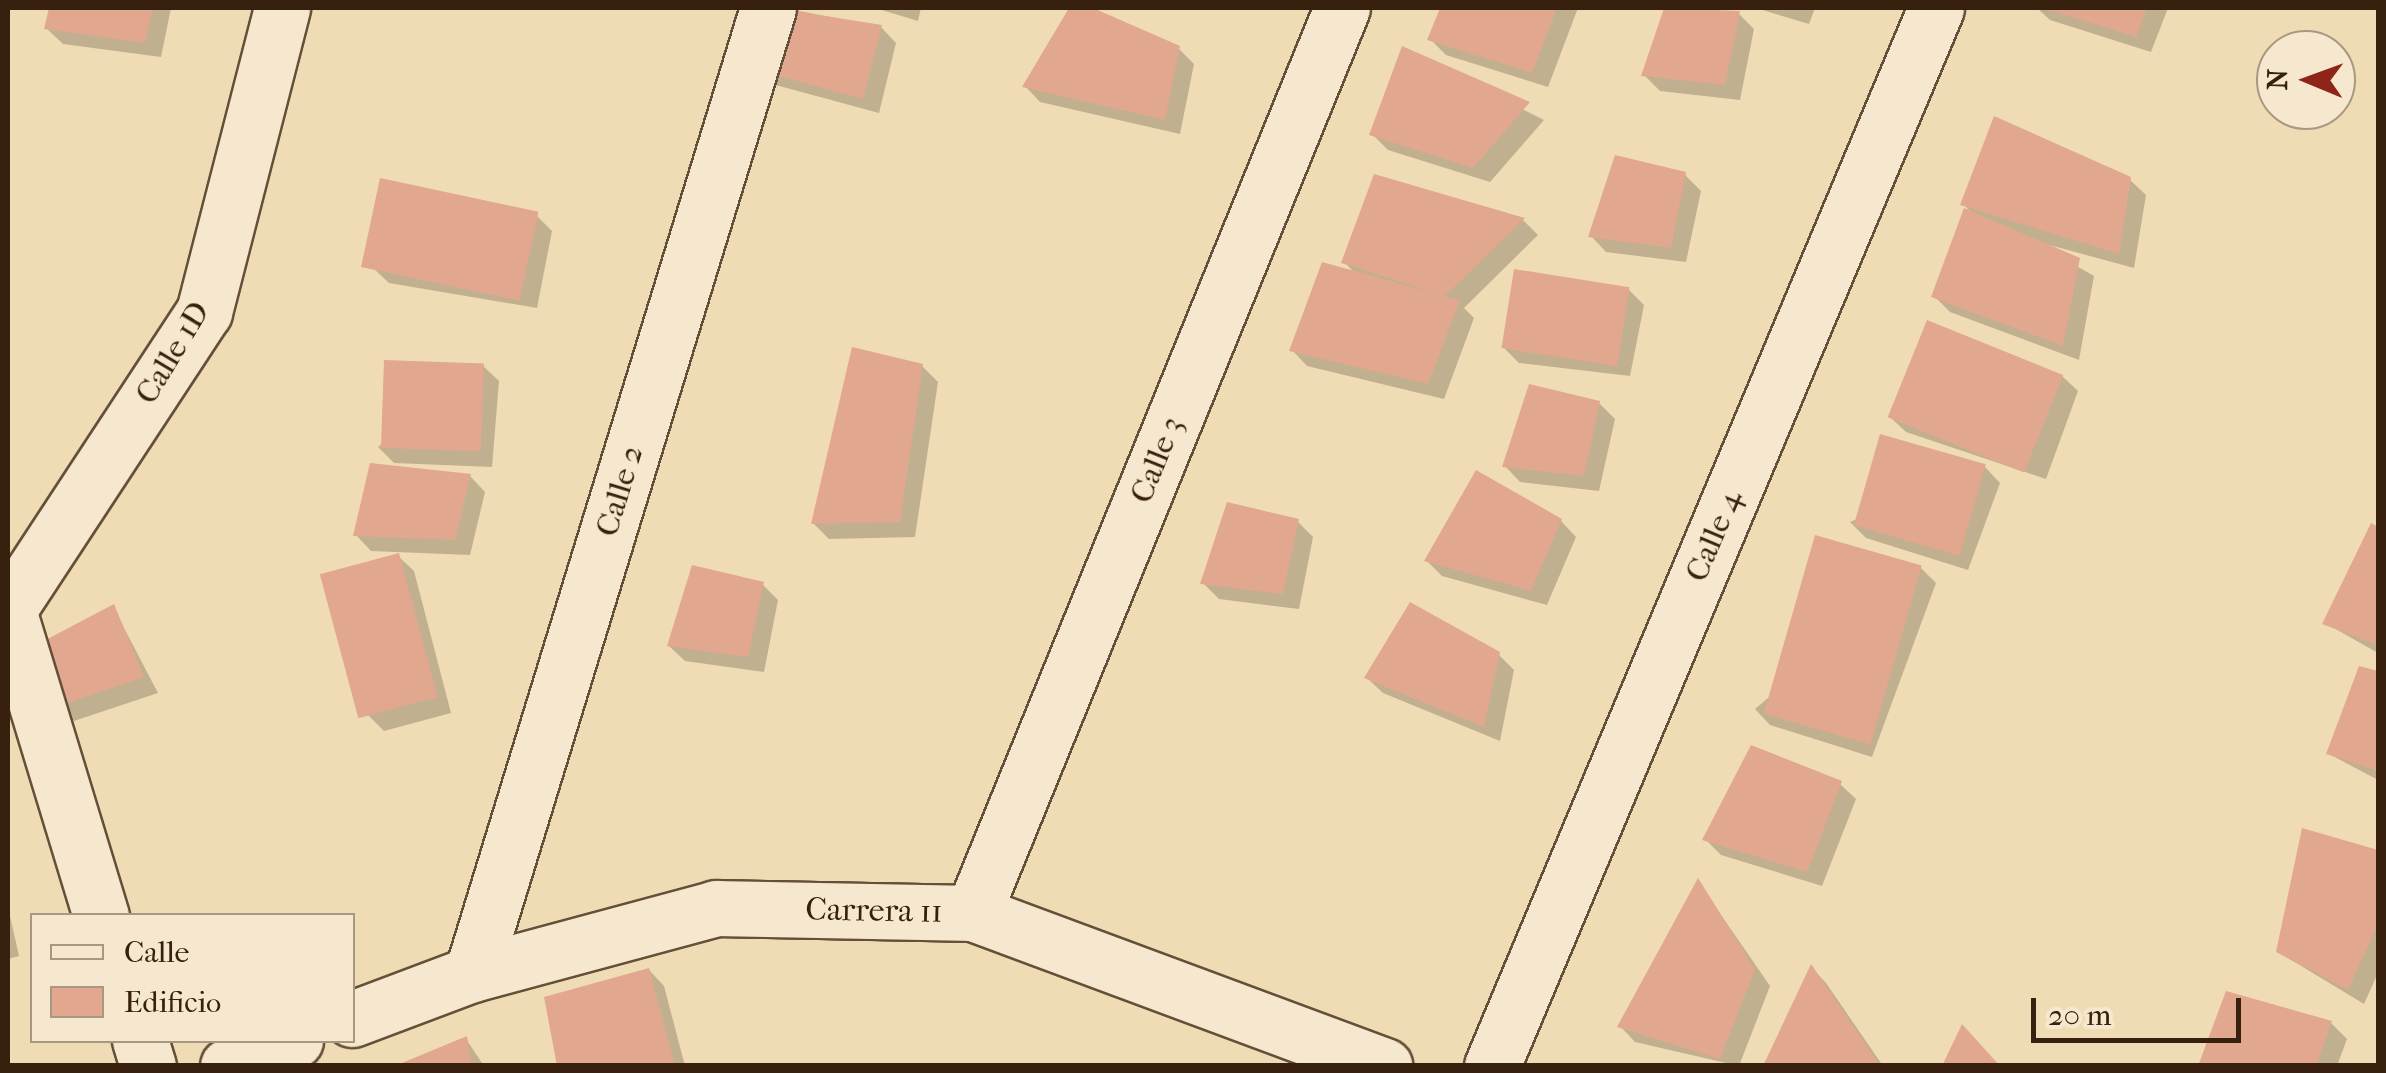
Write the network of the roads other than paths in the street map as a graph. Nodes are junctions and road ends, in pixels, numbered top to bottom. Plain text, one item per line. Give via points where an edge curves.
1 (282, 8) edge
2 (768, 8) edge
3 (1342, 8) edge
4 (1936, 8) edge
5 (8, 610) edge
6 (973, 912) junction
7 (101, 913) edge
8 (472, 974) junction
9 (355, 1018) edge
10 (287, 1043) edge
11 (228, 1066) edge
12 (1385, 1066) edge
13 (1492, 1066) edge

1 - 5 street, Calle 1D via 204,312
2 - 8 street, Calle 2
3 - 6 street, Calle 3
4 - 13 street, Calle 4
5 - 7 street, Calle 1D
6 - 8 street, Carrera 11 via 716,908
6 - 12 street, Carrera 11
8 - 9 street, Carrera 11
10 - 11 street

